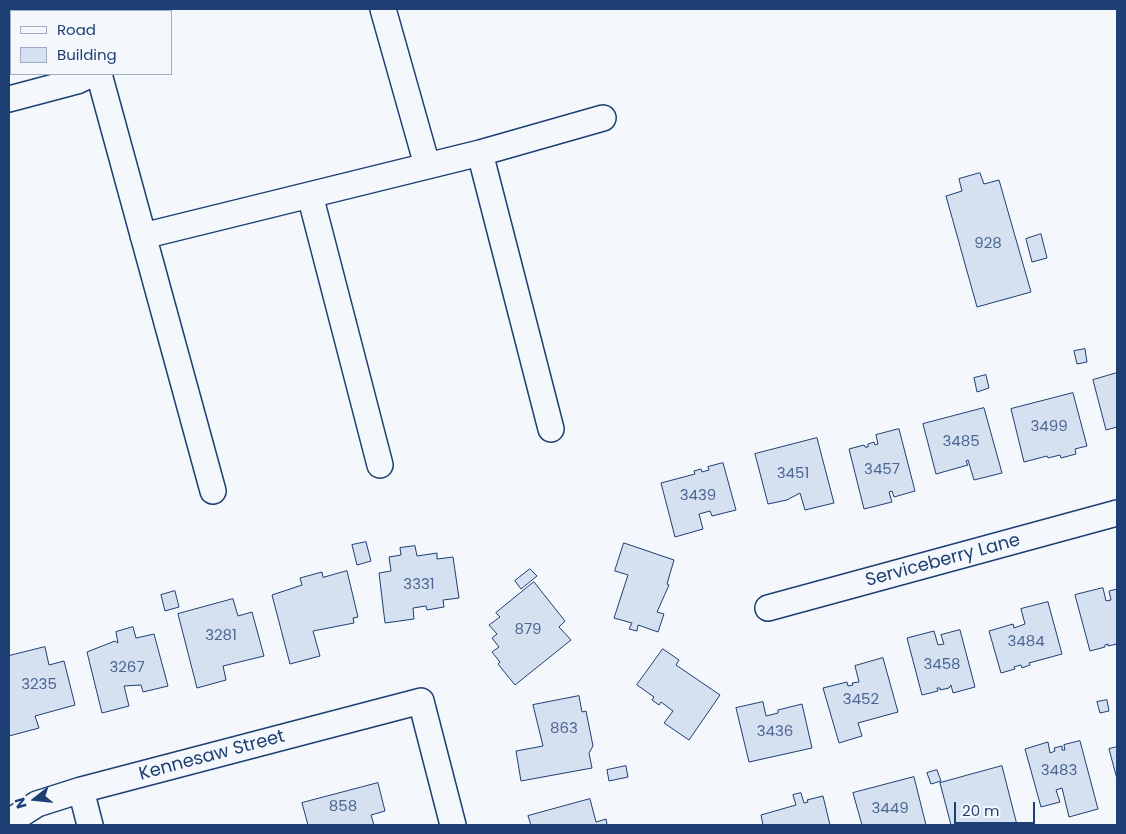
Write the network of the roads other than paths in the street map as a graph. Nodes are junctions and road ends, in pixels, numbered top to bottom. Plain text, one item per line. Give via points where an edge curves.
1 (382, 9) edge
2 (90, 75) edge
3 (99, 75) edge
4 (9, 98) edge
5 (603, 118) dead end
6 (480, 152) junction
7 (427, 166) junction
8 (310, 194) junction
9 (143, 236) junction
10 (551, 429) dead end
11 (380, 465) dead end
12 (213, 491) dead end
13 (1117, 513) edge
14 (768, 608) dead end
15 (81, 790) junction
16 (9, 822) edge
17 (90, 825) edge
18 (454, 825) edge

1 - 7 street
2 - 4 street
3 - 9 street
5 - 6 street
6 - 7 street
6 - 10 street
7 - 8 street
8 - 9 street
8 - 11 street
9 - 12 street
13 - 14 street, Serviceberry Lane
15 - 16 street, Kennesaw Street via 37,804
15 - 17 street
15 - 18 street, Kennesaw Street via 421,701

